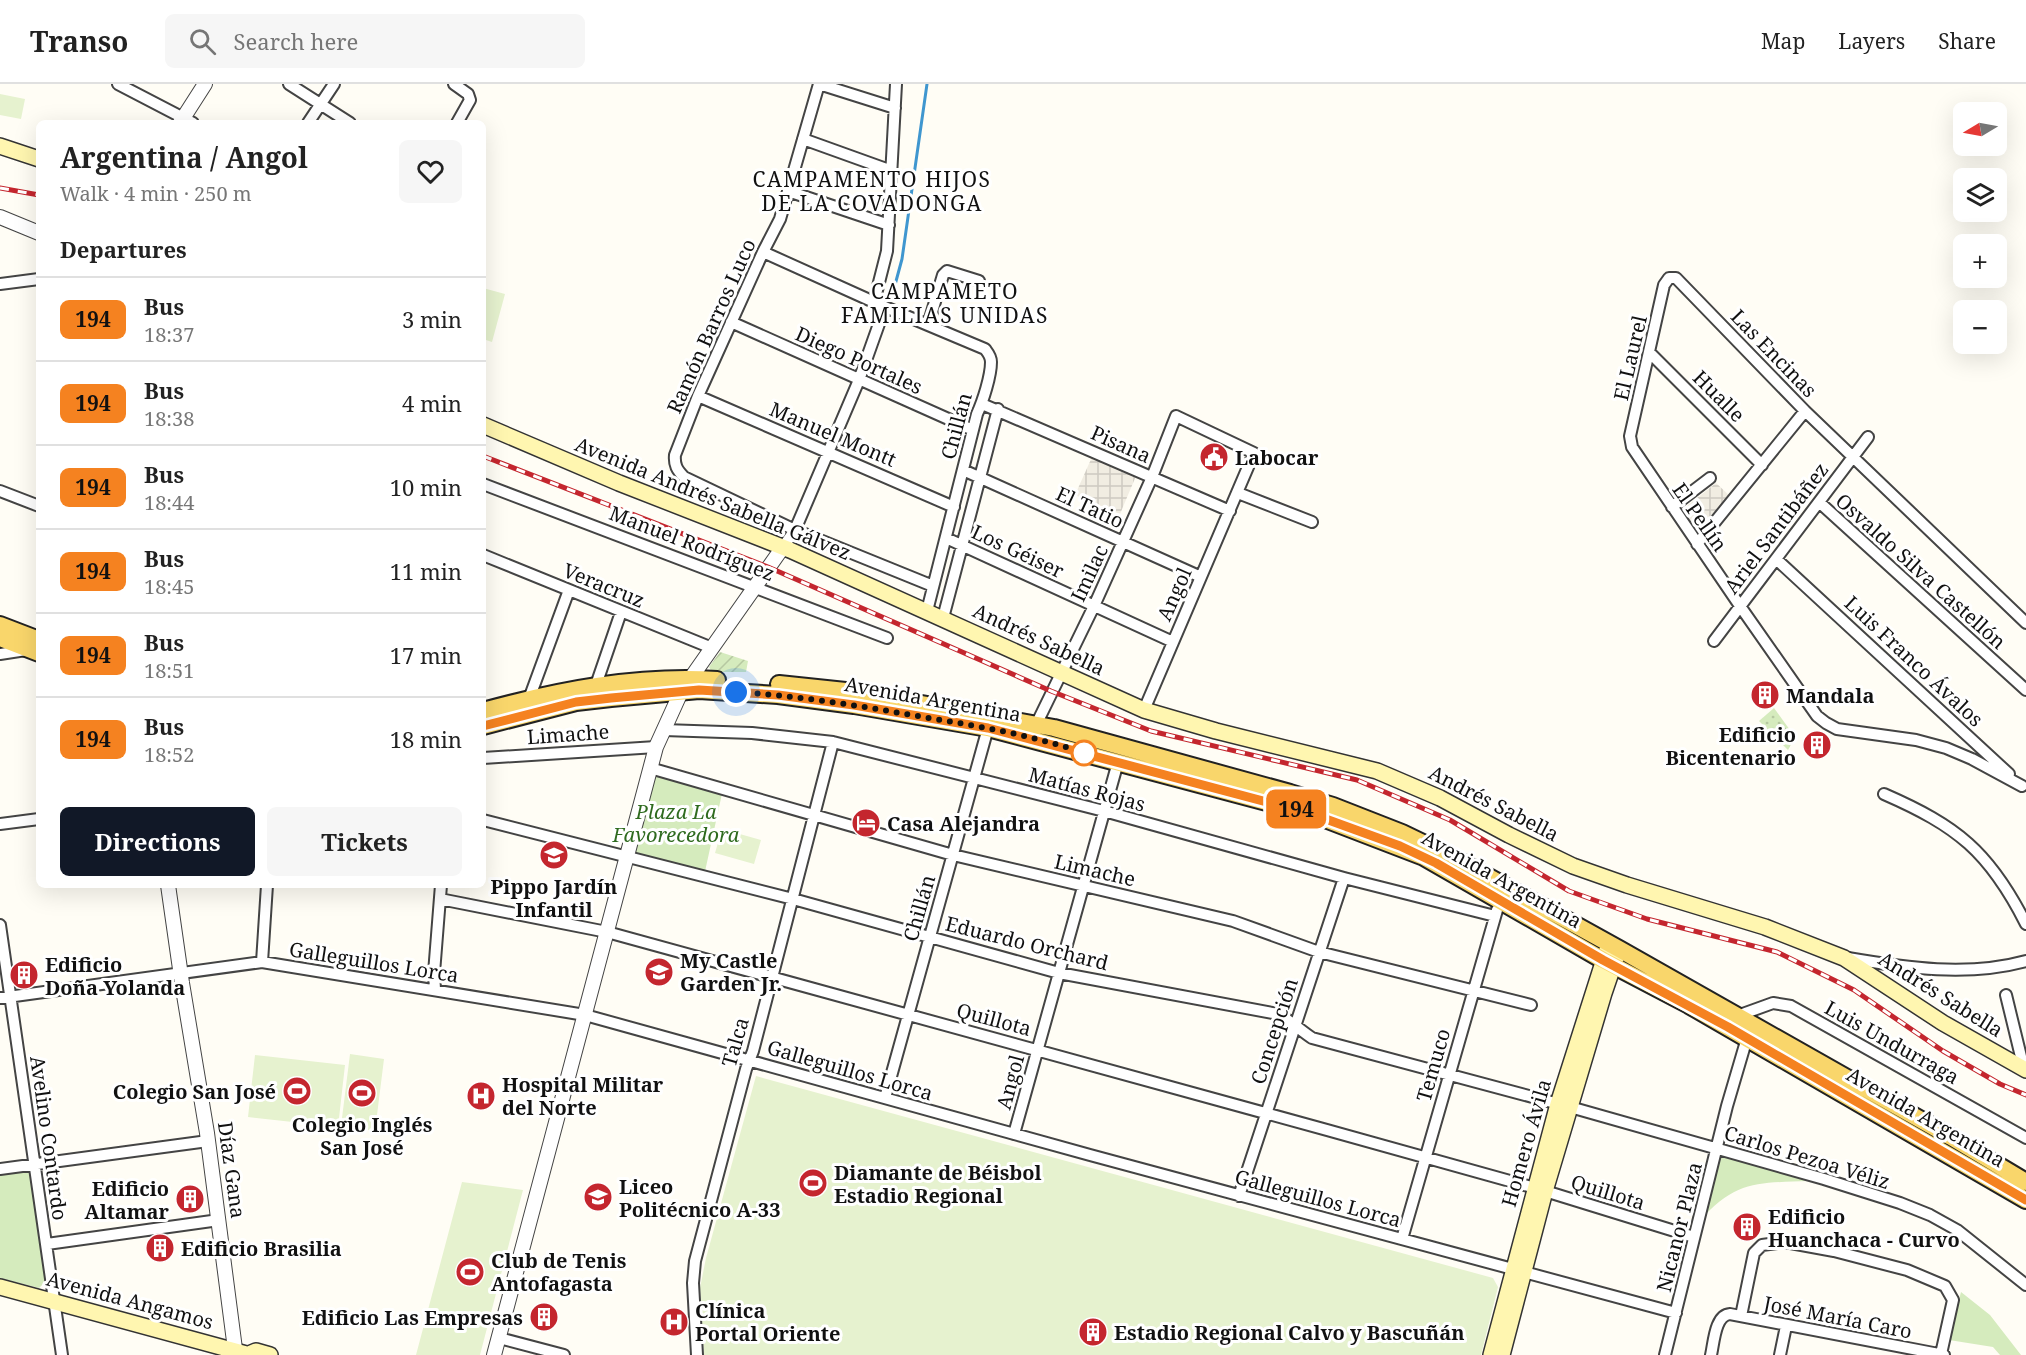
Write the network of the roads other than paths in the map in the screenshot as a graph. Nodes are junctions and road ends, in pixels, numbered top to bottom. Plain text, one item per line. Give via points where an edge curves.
1 (118, 84) edge
2 (205, 84) edge
3 (289, 84) edge
4 (334, 84) edge
5 (454, 84) edge
6 (819, 84) edge
7 (896, 84) edge
8 (320, 104) junction
9 (895, 108) junction
10 (184, 120) edge
11 (187, 120) edge
12 (310, 120) edge
13 (345, 120) edge
14 (459, 120) edge
15 (803, 139) junction
16 (0, 146) edge
17 (36, 158) edge
18 (892, 171) junction
19 (788, 191) junction
20 (0, 217) edge
21 (889, 225) junction
22 (36, 233) edge
23 (763, 252) junction
24 (1669, 278) joint
25 (36, 279) edge
26 (979, 281) dead end
27 (0, 284) edge
28 (874, 302) junction
29 (885, 308) junction
30 (731, 322) junction
31 (928, 325) junction
32 (1650, 353) junction
33 (859, 380) junction
34 (698, 396) junction
35 (982, 404) junction
36 (998, 410) junction
37 (1805, 411) junction
38 (1176, 416) joint
39 (486, 426) edge
40 (973, 430) junction
41 (1868, 437) dead end
42 (1632, 447) joint
43 (828, 452) junction
44 (1852, 458) junction
45 (1762, 465) junction
46 (963, 470) junction
47 (981, 477) junction
48 (1152, 477) junction
49 (1710, 478) dead end
50 (486, 485) edge
51 (0, 491) edge
52 (1238, 493) junction
53 (1819, 502) junction
54 (36, 505) edge
55 (954, 507) junction
56 (1671, 507) junction
57 (1230, 511) junction
58 (1312, 522) dead end
59 (795, 530) junction
60 (946, 538) junction
61 (1123, 542) junction
62 (1697, 544) junction
63 (963, 545) junction
64 (783, 547) junction
65 (486, 556) edge
66 (1776, 559) junction
67 (1201, 577) junction
68 (933, 586) junction
69 (754, 588) junction
70 (569, 590) junction
71 (1094, 606) junction
72 (1740, 606) junction
73 (927, 611) junction
74 (621, 612) junction
75 (943, 618) junction
76 (2026, 623) edge
77 (0, 625) edge
78 (0, 638) edge
79 (887, 638) dead end
80 (1714, 641) dead end
81 (1173, 642) junction
82 (36, 648) edge
83 (712, 648) junction
84 (0, 654) edge
85 (1061, 671) junction
86 (596, 685) junction
87 (686, 685) junction
88 (2026, 690) edge
89 (529, 699) junction
90 (486, 710) edge
91 (1144, 710) junction
92 (486, 725) edge
93 (1037, 725) junction
94 (988, 728) junction
95 (664, 730) junction
96 (1022, 736) junction
97 (833, 742) junction
98 (656, 747) junction
99 (486, 758) edge
100 (1118, 762) junction
101 (650, 768) junction
102 (974, 777) junction
103 (2024, 789) edge
104 (1884, 794) dead end
105 (1104, 812) junction
106 (814, 816) junction
107 (36, 819) edge
108 (486, 821) edge
109 (0, 824) edge
110 (627, 855) junction
111 (953, 855) junction
112 (1344, 878) junction
113 (1084, 885) junction
114 (168, 888) edge
115 (267, 888) edge
116 (441, 888) edge
117 (440, 899) junction
118 (793, 899) junction
119 (1498, 909) junction
120 (2026, 924) edge
121 (0, 925) edge
122 (607, 932) junction
123 (929, 938) junction
124 (1614, 947) junction
125 (1319, 952) junction
126 (1844, 958) junction
127 (2026, 961) edge
128 (262, 962) junction
129 (1608, 963) junction
130 (181, 973) junction
131 (1059, 973) junction
132 (772, 977) junction
133 (435, 989) junction
134 (1473, 992) junction
135 (2006, 995) dead end
136 (5, 997) edge
137 (1531, 1005) dead end
138 (585, 1015) junction
139 (908, 1015) junction
140 (1737, 1016) junction
141 (1296, 1024) junction
142 (1747, 1038) junction
143 (1038, 1050) junction
144 (749, 1061) junction
145 (2025, 1070) edge
146 (1449, 1076) junction
147 (885, 1098) junction
148 (1564, 1106) junction
149 (1266, 1113) junction
150 (1014, 1134) junction
151 (2026, 1138) edge
152 (208, 1141) junction
153 (1716, 1149) junction
154 (1425, 1158) junction
155 (35, 1164) junction
156 (0, 1169) edge
157 (2026, 1182) edge
158 (1540, 1190) junction
159 (1239, 1196) junction
160 (2026, 1200) edge
161 (219, 1220) junction
162 (1694, 1237) junction
163 (1401, 1239) junction
164 (46, 1244) junction
165 (1518, 1272) junction
166 (2026, 1285) edge
167 (0, 1287) edge
168 (54, 1300) junction
169 (1676, 1313) junction
170 (1741, 1316) junction
171 (1786, 1326) junction
172 (499, 1338) junction
173 (1907, 1352) edge
174 (242, 1353) edge
175 (62, 1355) edge
176 (270, 1355) edge
177 (494, 1355) edge
178 (564, 1355) edge
179 (697, 1355) edge
180 (1491, 1355) edge
181 (1502, 1355) edge
182 (1665, 1355) edge
183 (1711, 1355) edge
184 (1780, 1355) edge
185 (1943, 1355) edge

1 - 10 street
2 - 11 street
3 - 8 street
4 - 8 street
5 - 14 street via 468,94 470,103
6 - 9 street
6 - 15 street, Ramón Barros Luco
7 - 9 street
8 - 12 street
8 - 13 street
9 - 18 street
15 - 18 street
15 - 19 street, Ramón Barros Luco
16 - 17 main road
18 - 21 street
19 - 21 street
19 - 23 street, Ramón Barros Luco via 780,219
20 - 22 street
21 - 28 street via 887,251
23 - 28 street
23 - 30 street, Ramón Barros Luco
24 - 32 street, El Laurel via 1664,285
24 - 37 street, Las Encinas via 1676,278
25 - 27 street
26 - 31 street via 947,271
28 - 29 street
29 - 31 street
29 - 33 street
30 - 33 street, Diego Portales
30 - 34 street, Ramón Barros Luco
31 - 35 street, Chillán via 990,354
32 - 42 street, El Laurel via 1630,436
32 - 45 street, Hualle
33 - 40 street, Diego Portales
33 - 43 street
34 - 43 street, Manuel Montt
34 - 59 street, Ramón Barros Luco via 675,455 679,471 684,477
35 - 36 street, Pisana
35 - 40 street, Chillán
36 - 47 street
36 - 48 street, Pisana
37 - 44 street, Las Encinas
37 - 45 street
38 - 48 street, Imilac
38 - 52 street, Angol via 1254,453
39 - 64 main road, Avenida Andrés Sabella Gálvez
40 - 46 street, Chillán
41 - 44 street, Ariel Santibáñez
42 - 56 street, El Pellín
43 - 55 street, Manuel Montt
43 - 59 street
44 - 53 street, Ariel Santibáñez
44 - 76 street, Las Encinas
45 - 62 street
46 - 47 street, El Tatio
46 - 55 street, Chillán
47 - 61 street, El Tatio
47 - 63 street
48 - 57 street, Pisana
48 - 61 street, Imilac
49 - 56 street
50 - 69 street, Manuel Rodríguez
51 - 54 street
52 - 57 street, Angol
52 - 58 street
53 - 66 street, Ariel Santibáñez
53 - 88 street, Osvaldo Silva Castellón
55 - 60 street, Chillán
56 - 62 street, El Pellín
57 - 67 street, Angol
59 - 64 street
59 - 68 street
60 - 63 street, Los Géiser
60 - 68 street, Chillán
61 - 67 street, El Tatio
61 - 71 street, Imilac
62 - 72 street, El Pellín
63 - 71 street, Los Géiser
63 - 75 street
64 - 69 street
64 - 73 main road, Avenida Andrés Sabella Gálvez
65 - 70 street, Veracruz
66 - 72 street, Ariel Santibáñez
66 - 103 street, Luis Franco Ávalos
67 - 81 street, Angol
68 - 73 street, Chillán
69 - 79 street, Manuel Rodríguez
69 - 83 street
70 - 74 street, Veracruz
70 - 89 street
71 - 81 street, Los Géiser
71 - 85 street, Imilac
72 - 80 street, Ariel Santibáñez
72 - 103 street, El Pellín via 1826,723 1843,730 1933,744 1972,759
73 - 75 main road, Andrés Sabella
74 - 83 street, Veracruz
74 - 86 street
75 - 85 main road, Andrés Sabella
77 - 82 main road
78 - 82 main road
81 - 91 street, Angol
82 - 84 street
83 - 87 street
85 - 91 main road, Andrés Sabella
85 - 93 street, Imilac
86 - 87 main road, Avenida Argentina
86 - 89 main road, Avenida Argentina
87 - 92 main road, Avenida Argentina via 576,702
87 - 93 main road, Avenida Argentina via 778,684 855,692
87 - 94 main road, Avenida Argentina via 699,690 854,705
87 - 95 street
89 - 90 main road, Avenida Argentina
91 - 126 main road, Andrés Sabella via 1377,771 1440,798 1573,866 1766,927
93 - 96 street, Imilac
93 - 124 main road, Avenida Argentina via 1344,810 1436,848
94 - 96 main road, Avenida Argentina
94 - 102 street, Chillán
95 - 97 street, Matías Rojas via 752,733
95 - 98 street
96 - 100 main road, Avenida Argentina
97 - 102 street, Matías Rojas
97 - 106 street, Talca
98 - 99 street, Limache
98 - 101 street
100 - 105 street, Angol
100 - 119 main road, Avenida Argentina via 1274,802 1358,830 1424,857
101 - 106 street, Limache
101 - 110 street
102 - 105 street, Matías Rojas
102 - 111 street, Chillán
104 - 120 street via 1924,811 1962,836 1987,860
105 - 112 street, Matías Rojas
105 - 113 street, Angol
106 - 111 street, Limache
106 - 118 street, Talca
107 - 109 street
108 - 110 street, Eduardo Orchard
110 - 118 street, Eduardo Orchard
110 - 122 street
111 - 113 street, Limache
111 - 123 street, Chillán
112 - 119 street, Matías Rojas
112 - 125 street, Concepción
113 - 125 street, Limache via 1233,921
113 - 131 street, Angol
114 - 130 street, Díaz Gana
115 - 128 street
116 - 117 street
117 - 122 street, Quillota
117 - 133 street
118 - 123 street, Eduardo Orchard
118 - 132 street, Talca
119 - 129 main road, Avenida Argentina
119 - 134 street, Temuco
121 - 136 street, Avelino Contardo
122 - 132 street, Quillota
122 - 138 street
123 - 131 street, Eduardo Orchard
123 - 139 street, Chillán
124 - 129 main road, Homero Ávila
124 - 140 main road, Avenida Argentina
125 - 134 street, Limache
125 - 141 street, Concepción
126 - 127 street via 1955,970 1987,969
126 - 145 main road, Andrés Sabella via 1943,1023
128 - 130 street, Galleguillos Lorca
128 - 133 street, Galleguillos Lorca
129 - 142 main road, Avenida Argentina
129 - 148 main road, Homero Ávila
130 - 136 street, Galleguillos Lorca
130 - 152 street, Díaz Gana
131 - 141 street, Eduardo Orchard via 1267,1011
131 - 143 street, Angol
132 - 139 street, Quillota
132 - 144 street, Talca
133 - 138 street, Galleguillos Lorca
134 - 137 street, Limache
134 - 146 street, Temuco
135 - 145 street
136 - 155 street, Avelino Contardo
138 - 144 street, Galleguillos Lorca
138 - 172 street
139 - 143 street, Quillota
139 - 147 street, Chillán
140 - 151 street, Luis Undurraga via 1773,1003 1791,1006
140 - 157 main road, Avenida Argentina
141 - 146 street, Eduardo Orchard via 1312,1038
141 - 149 street, Concepción
142 - 153 street, Nicanor Plaza
142 - 160 main road, Avenida Argentina
143 - 149 street, Quillota
143 - 150 street, Angol
144 - 147 street, Galleguillos Lorca
144 - 179 street, Talca via 695,1261
146 - 148 street, Eduardo Orchard
146 - 154 street, Temuco
147 - 150 street, Galleguillos Lorca
148 - 153 street, Carlos Pezoa Véliz
148 - 158 main road, Homero Ávila
149 - 154 street, Quillota
149 - 159 street, Concepción
150 - 159 street, Galleguillos Lorca
152 - 155 street
152 - 161 street, Díaz Gana
153 - 162 street, Nicanor Plaza
153 - 166 street, Carlos Pezoa Véliz via 1824,1179 1930,1215 1957,1230
154 - 158 street, Quillota
154 - 163 street, Temuco
155 - 156 street
155 - 164 street, Avelino Contardo
158 - 162 street, Quillota
158 - 165 main road, Homero Ávila
159 - 163 street, Galleguillos Lorca
161 - 164 street
161 - 174 street, Díaz Gana via 224,1277
162 - 169 street, Nicanor Plaza
163 - 165 street, Galleguillos Lorca
164 - 168 street, Avelino Contardo
165 - 169 street, Galleguillos Lorca
165 - 180 main road, Homero Ávila
165 - 181 main road, Homero Ávila
167 - 168 main road, Avenida Angamos
168 - 174 main road, Avenida Angamos
168 - 175 street, Avelino Contardo
169 - 182 street, Nicanor Plaza
170 - 171 street, José María Caro
170 - 183 street, José María Caro via 1724,1314 1720,1319
170 - 185 street via 1754,1253 1762,1245 1785,1242 1834,1251 1907,1270 1945,1286 1953,1300
171 - 173 street, José María Caro
171 - 184 street
172 - 177 street
172 - 178 street
173 - 185 street, José María Caro
174 - 176 main road, Avenida Angamos

